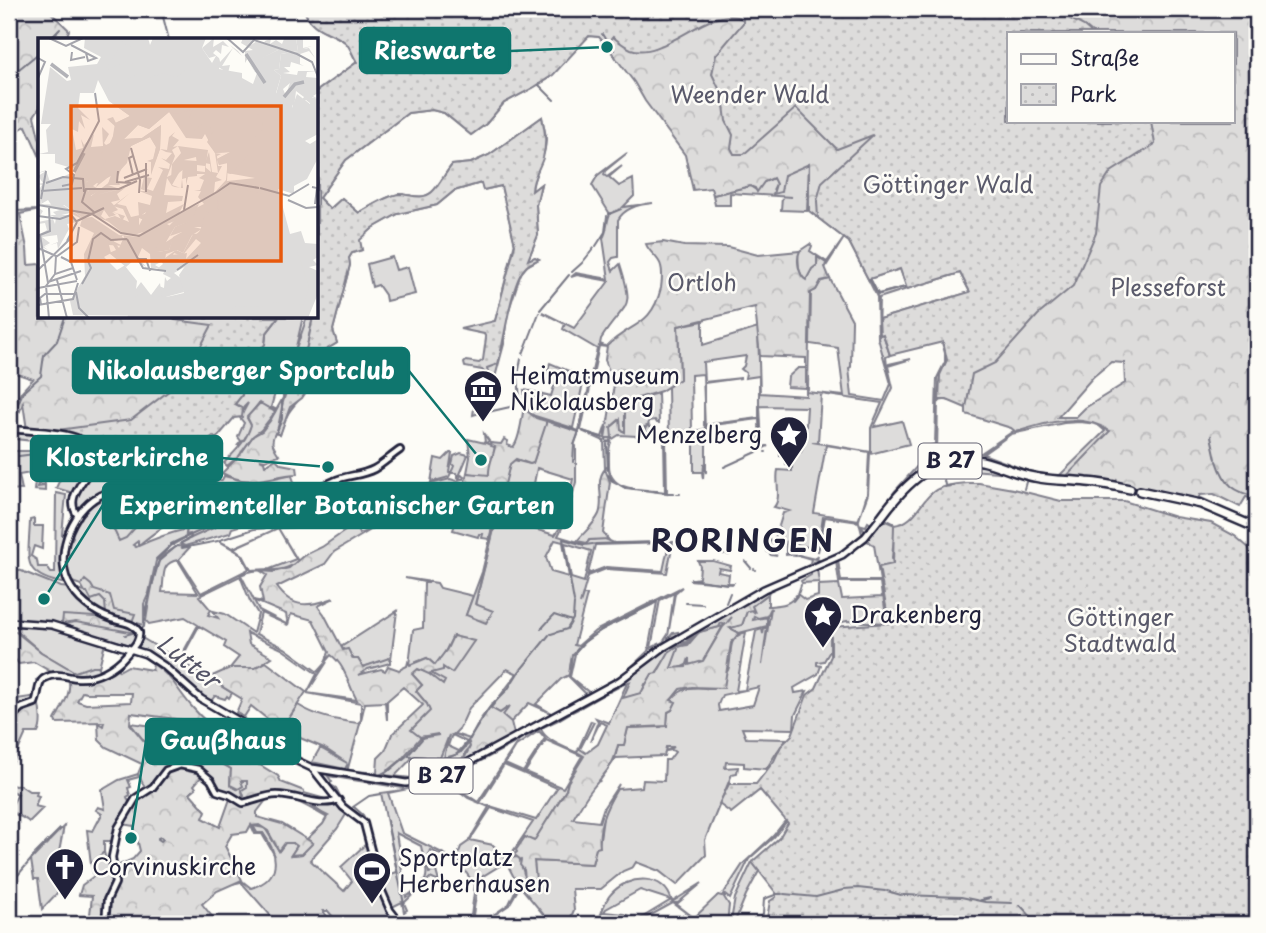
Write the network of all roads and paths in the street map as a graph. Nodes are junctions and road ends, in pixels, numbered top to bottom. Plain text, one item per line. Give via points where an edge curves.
1 (10, 430) edge
2 (400, 450) dead end
3 (1130, 489) dead end
4 (1140, 491) dead end
5 (79, 516) junction
6 (881, 517) joint
7 (1257, 526) edge
8 (9, 622) edge
9 (134, 646) junction
10 (9, 720) edge
11 (321, 775) junction
12 (339, 800) junction
13 (105, 924) edge
14 (401, 924) edge

1 - 5 street via 73,436 89,446 92,462 74,496
2 - 5 street via 368,472 296,499 208,506 123,490 93,499
3 - 6 highway, B 27 via 1043,479 982,461 958,460 915,477
4 - 7 highway via 1201,504
5 - 9 street via 64,550 66,576 93,610 135,627 140,635
6 - 11 main road, B 27 via 842,555 764,589 664,647 619,681 447,774 406,783
8 - 9 main road, B 27 via 52,625
9 - 10 street via 114,668 82,678 47,677 41,681 34,704 20,708
9 - 11 main road, B 27 via 201,699
11 - 12 street
12 - 13 street via 306,802 274,795 243,803 217,791 195,767 169,768 136,798 118,828 112,857 115,883 107,900
12 - 14 street via 366,828 379,883

